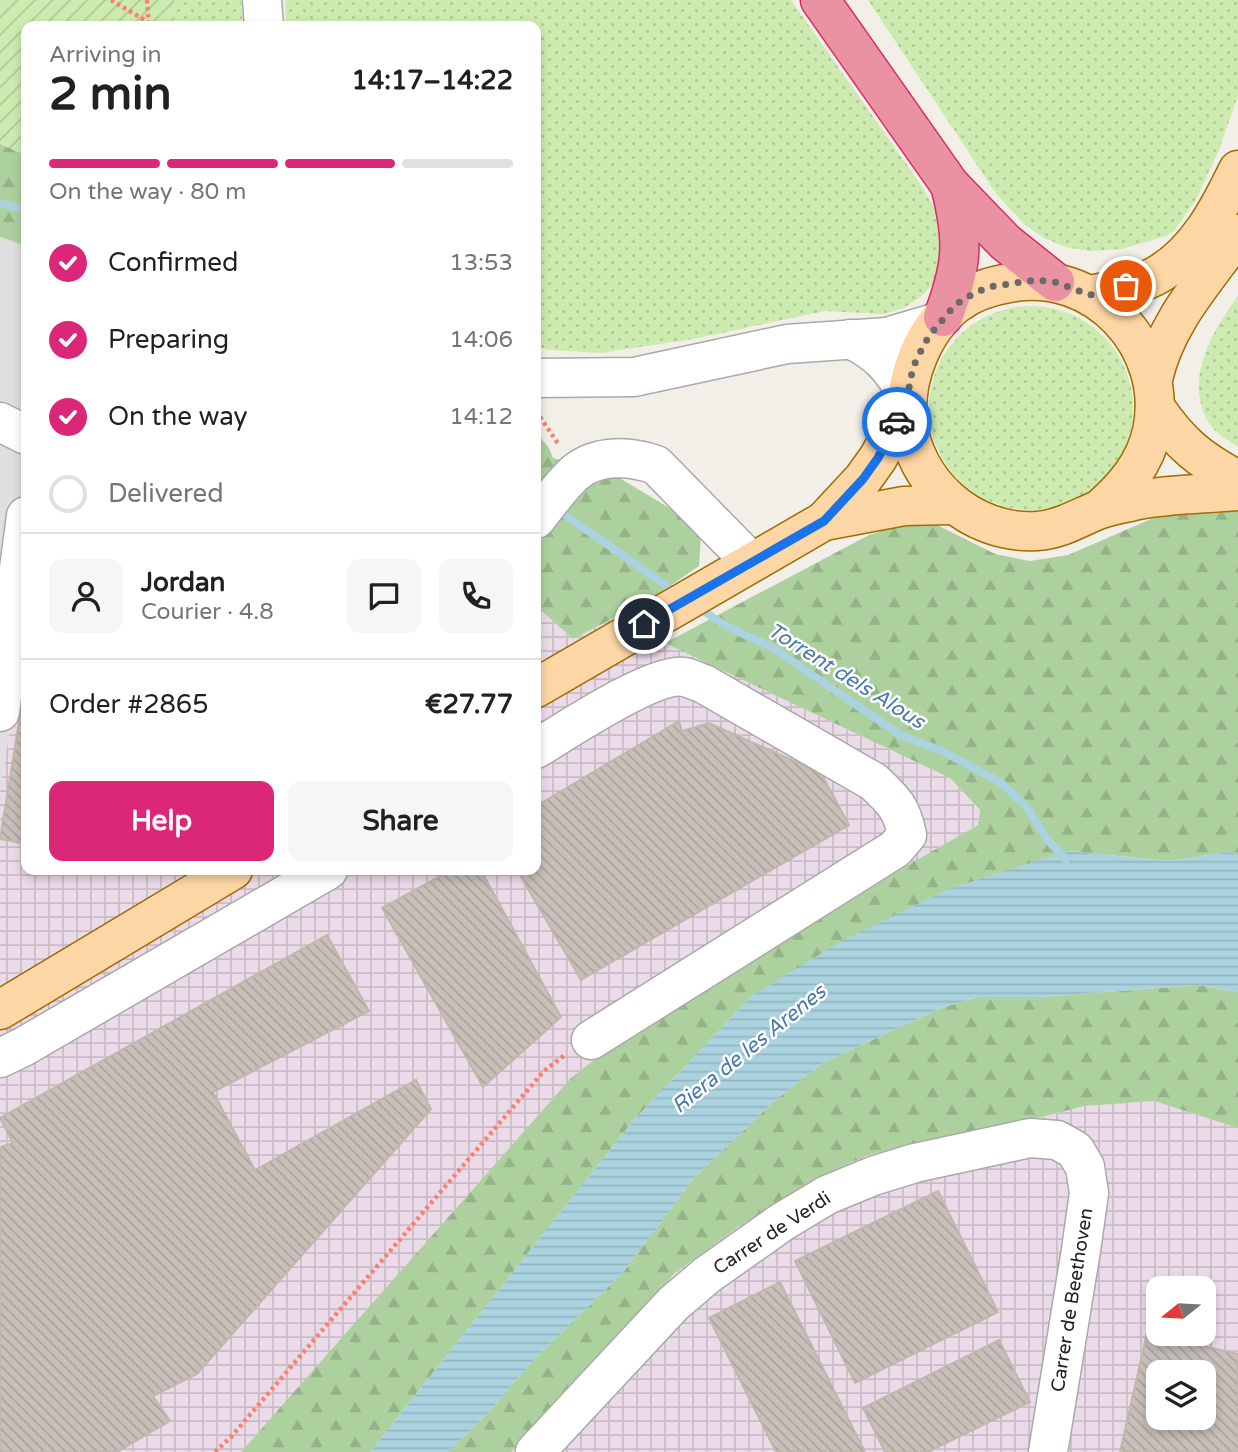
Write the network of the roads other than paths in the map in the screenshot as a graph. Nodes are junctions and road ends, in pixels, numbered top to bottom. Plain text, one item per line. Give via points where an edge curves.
1 (262, 0) edge
2 (820, 0) edge
3 (264, 21) edge
4 (1238, 170) edge
5 (950, 185) junction
6 (1238, 234) edge
7 (1073, 288) junction
8 (940, 320) junction
9 (850, 339) junction
10 (541, 378) edge
11 (1154, 393) junction
12 (907, 400) junction
13 (0, 422) edge
14 (21, 432) edge
15 (1238, 480) edge
16 (1238, 491) edge
17 (952, 505) junction
18 (1100, 509) junction
19 (541, 513) edge
20 (824, 521) junction
21 (21, 547) edge
22 (751, 562) junction
23 (5, 646) edge
24 (541, 685) edge
25 (0, 712) edge
26 (541, 746) edge
27 (225, 875) edge
28 (319, 875) edge
29 (78, 963) junction
30 (0, 1010) edge
31 (62, 1024) junction
32 (591, 1041) road end
33 (0, 1058) edge
34 (1075, 1150) joint
35 (535, 1452) edge
36 (1048, 1452) edge

1 - 3 street
2 - 5 highway
4 - 7 main road via 1201,234 1176,262 1141,282
5 - 7 highway via 1005,242
5 - 8 highway via 961,239 953,291
6 - 11 main road via 1173,324 1157,362
7 - 8 main road via 1036,280 988,287 955,305
7 - 11 main road via 1110,308 1134,336 1148,364
8 - 9 street via 887,337
8 - 12 main road via 916,360
9 - 10 street via 787,344 634,377
9 - 12 street via 870,348 892,370
11 - 15 main road via 1170,430 1194,454
11 - 18 main road via 1152,433 1145,453 1130,479
12 - 17 main road via 908,427 919,461
12 - 20 main road via 878,458
13 - 14 street
16 - 18 main road via 1142,499
17 - 18 main road via 998,527 1036,531 1075,522
17 - 20 main road via 904,506
19 - 22 street via 577,472 607,459 641,459 656,465
20 - 22 main road
21 - 23 street
22 - 24 main road
23 - 25 street
26 - 32 street via 630,694 682,676 704,684 874,782 896,803 907,835 895,849
27 - 29 main road
28 - 31 street
29 - 30 main road
29 - 31 street
31 - 33 street
34 - 35 street, Carrer de Verdi via 1057,1140 1000,1143 915,1163 827,1195 744,1248 673,1304
34 - 36 street, Carrer de Beethoven via 1086,1167 1089,1193

